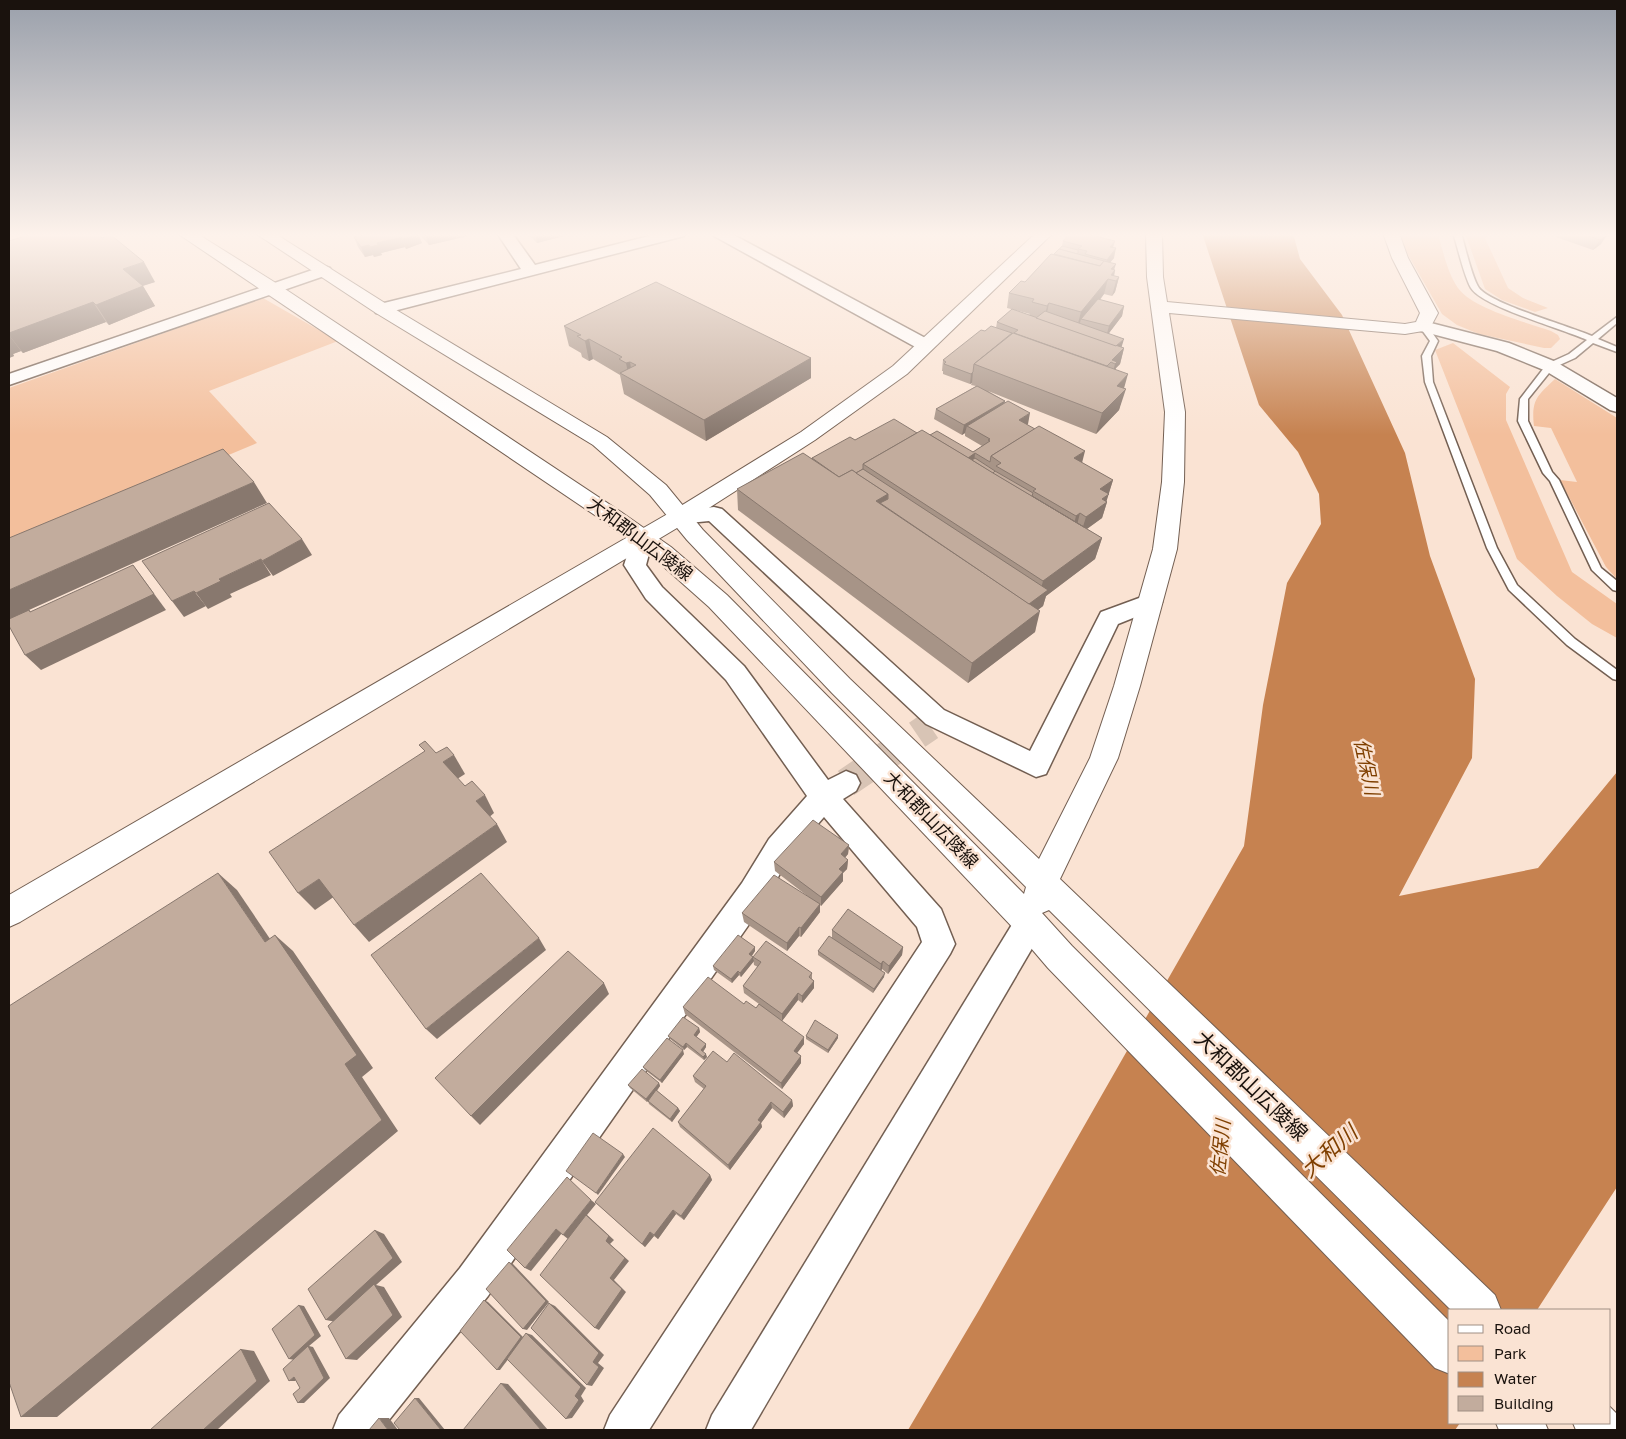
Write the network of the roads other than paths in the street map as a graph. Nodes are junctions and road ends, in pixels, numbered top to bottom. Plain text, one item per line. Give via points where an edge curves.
1 (240, 300) edge
2 (289, 300) edge
3 (368, 300) edge
4 (417, 300) edge
5 (843, 300) edge
6 (973, 300) edge
7 (1160, 300) edge
8 (1422, 300) edge
9 (1492, 300) edge
10 (1161, 306) junction
11 (382, 309) junction
12 (1617, 319) edge
13 (1422, 326) junction
14 (1591, 339) junction
15 (925, 345) junction
16 (1617, 350) edge
17 (1550, 366) junction
18 (9, 380) edge
19 (1617, 406) edge
20 (679, 517) junction
21 (642, 539) junction
22 (1617, 587) edge
23 (1150, 602) junction
24 (1617, 676) edge
25 (835, 790) junction
26 (1043, 882) junction
27 (9, 912) edge
28 (1030, 923) junction
29 (1479, 1309) edge
30 (1448, 1351) edge
31 (354, 1430) edge
32 (625, 1430) edge
33 (727, 1430) edge

1 - 18 street
2 - 21 main road, 大和郡山広陵線 via 545,470
3 - 11 main road, 大和郡山広陵線
4 - 11 street
5 - 15 street
6 - 15 main road
7 - 10 main road
8 - 13 main road via 1429,313
9 - 14 lane
10 - 13 main road via 1361,326 1405,329
10 - 23 main road via 1175,412 1173,482 1165,549
11 - 20 main road, 大和郡山広陵線 via 600,441 658,490
12 - 14 lane
13 - 17 street via 1503,347
13 - 24 lane via 1434,341 1424,359 1429,382 1500,564 1513,586 1542,616 1570,642
14 - 16 lane
14 - 17 lane via 1572,356
15 - 20 main road via 900,370 808,436
17 - 19 street
17 - 22 lane via 1524,399 1523,421 1596,570
20 - 21 main road
20 - 23 street via 714,514 933,721 1036,766 1109,618
20 - 26 main road, 大和郡山広陵線 via 841,686
21 - 25 street via 635,565 654,592 735,673
21 - 27 main road
21 - 28 main road, 大和郡山広陵線 via 718,601
23 - 26 main road via 1104,758
25 - 31 street via 778,848 753,893 474,1282
25 - 32 street via 930,918 939,944
26 - 28 main road
26 - 29 main road, 大和郡山広陵線
28 - 30 main road, 大和郡山広陵線
28 - 33 street

